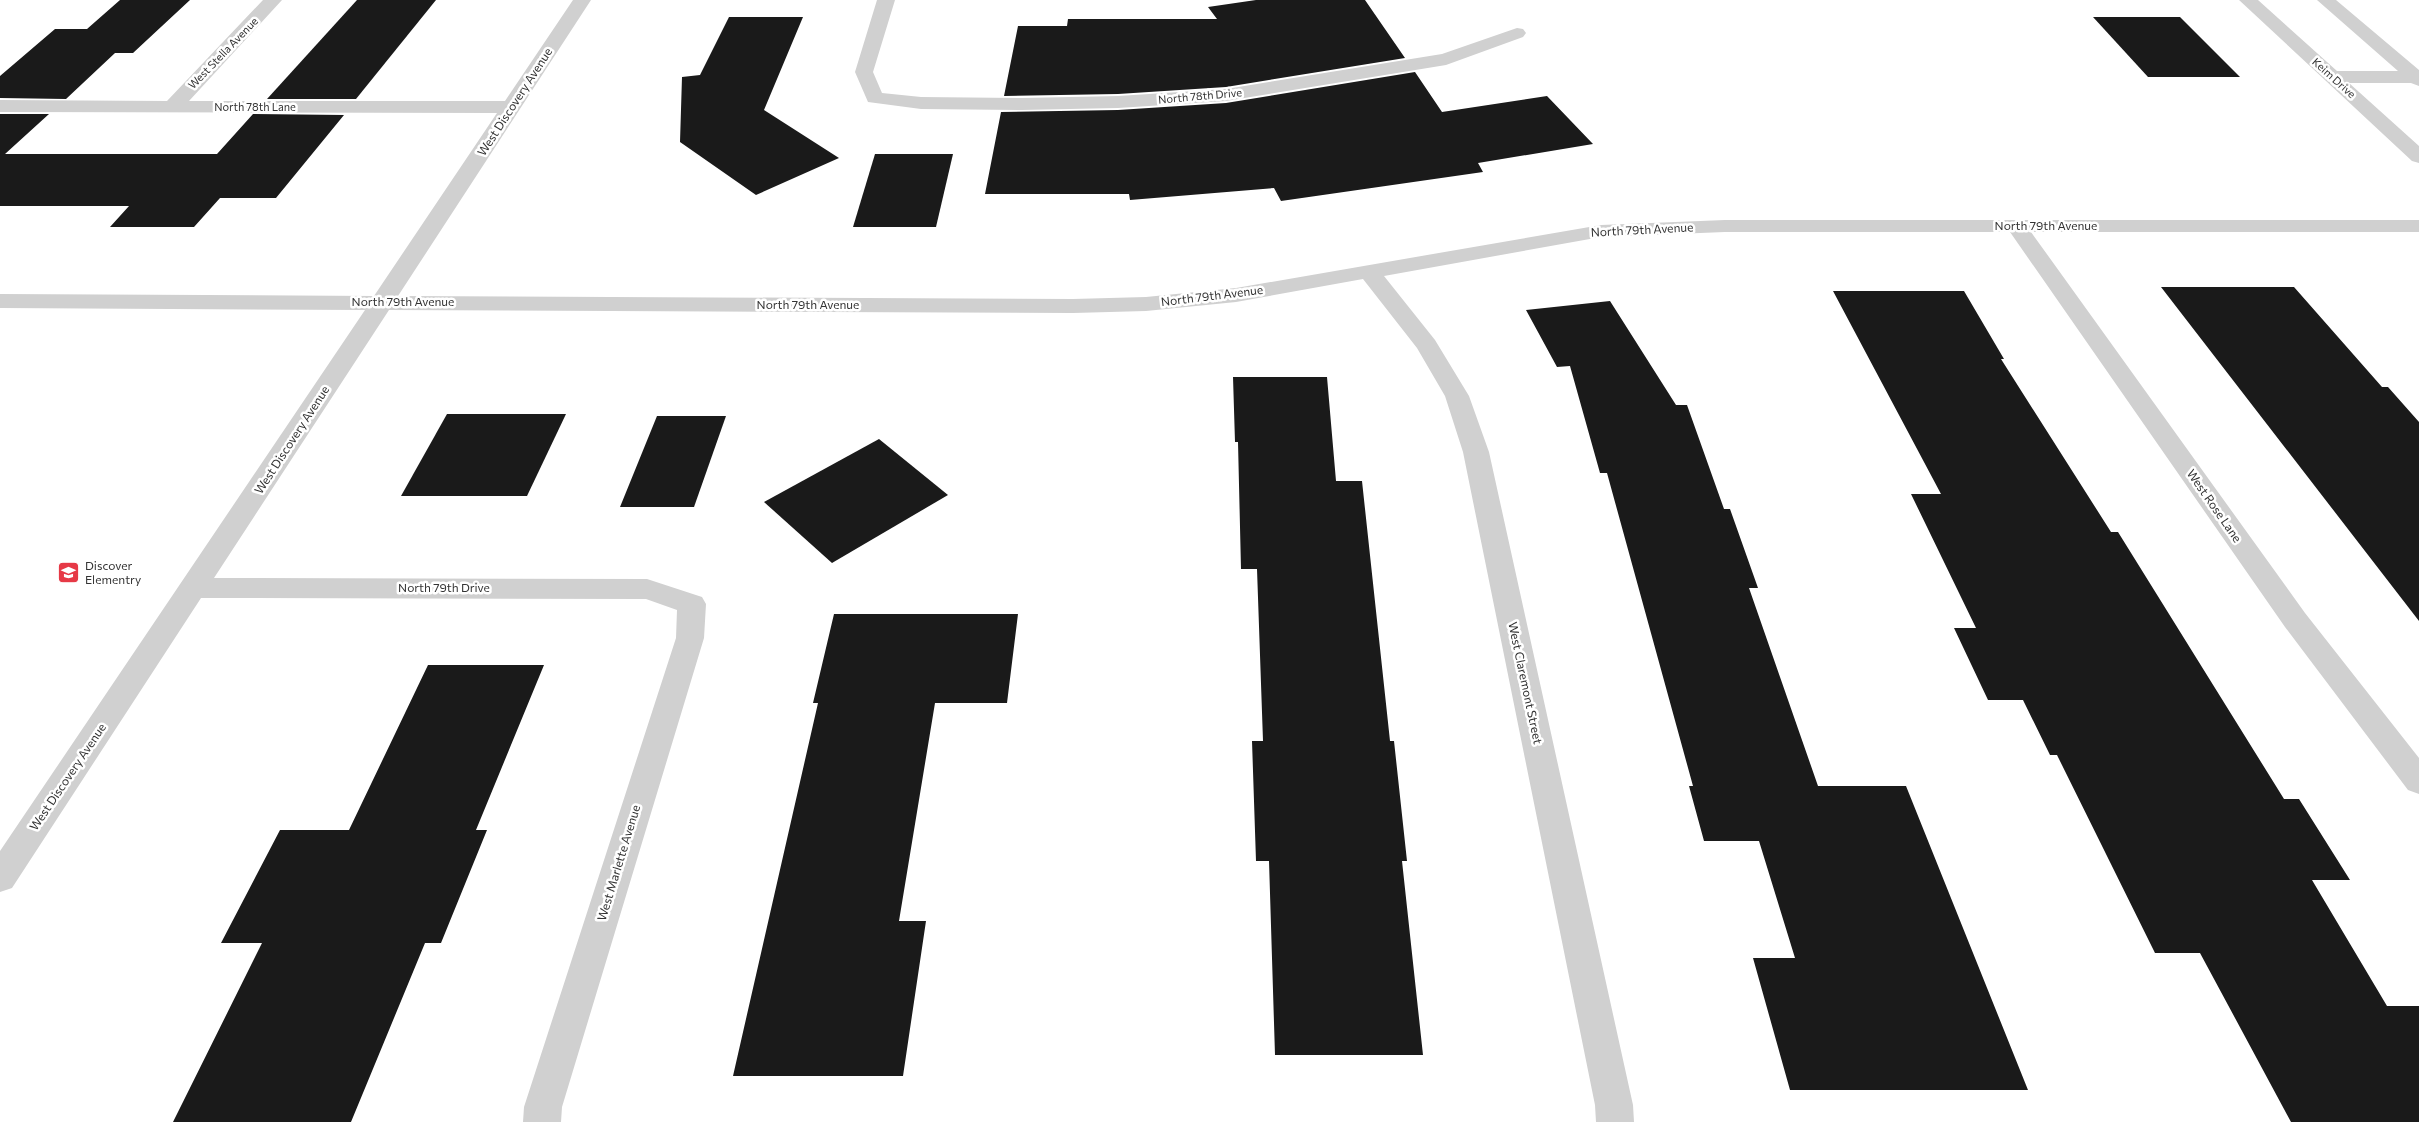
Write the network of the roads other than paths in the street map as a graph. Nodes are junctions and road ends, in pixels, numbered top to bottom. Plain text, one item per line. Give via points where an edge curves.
1 (273, 0) edge
2 (582, 0) edge
3 (886, 0) edge
4 (2248, 0) edge
5 (2326, 0) edge
6 (1517, 33) dead end
7 (2333, 77) junction
8 (2418, 79) edge
9 (0, 106) edge
10 (172, 107) junction
11 (511, 107) junction
12 (2419, 157) edge
13 (2016, 226) junction
14 (2419, 226) edge
15 (1368, 271) junction
16 (0, 301) edge
17 (383, 302) junction
18 (194, 588) junction
19 (692, 604) joint
20 (2419, 781) edge
21 (0, 878) edge
22 (542, 1122) edge
23 (1615, 1122) edge

1 - 10 street, West Stella Avenue
2 - 11 street, West Discovery Avenue
3 - 6 street, North 78th Drive via 864,72 876,98 921,103 1128,102 1226,95 1446,59
4 - 7 street, Keim Drive
5 - 8 street
7 - 8 street
7 - 12 street, Keim Drive
9 - 10 street, North 78th Lane
10 - 11 street, North 78th Lane
11 - 17 street, West Discovery Avenue
13 - 14 street, North 79th Avenue
13 - 15 street, North 79th Avenue via 1725,226 1602,231
13 - 20 street, West Rose Lane via 2295,620
15 - 17 street, North 79th Avenue via 1236,295 1127,304
15 - 23 street, West Claremont Street via 1428,345 1457,396 1476,452
16 - 17 street, North 79th Avenue
17 - 18 street, West Discovery Avenue
18 - 19 street, North 79th Drive via 647,589
18 - 21 street, West Discovery Avenue
19 - 22 street, West Marlette Avenue via 690,638 543,1107

